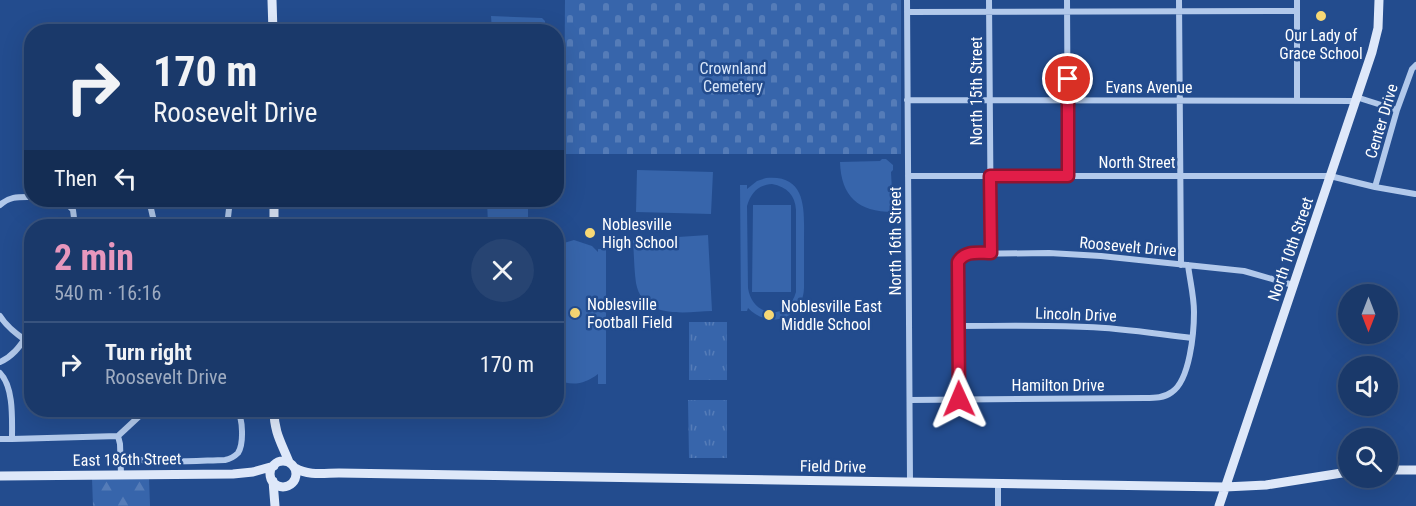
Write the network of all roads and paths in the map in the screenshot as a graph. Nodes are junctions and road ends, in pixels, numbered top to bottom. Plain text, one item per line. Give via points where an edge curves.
1 (272, 0) edge
2 (907, 0) edge
3 (989, 0) edge
4 (1067, 0) edge
5 (1179, 0) edge
6 (1297, 0) edge
7 (1379, 0) edge
8 (1179, 11) junction
9 (1297, 11) junction
10 (907, 12) junction
11 (989, 12) junction
12 (1067, 12) junction
13 (273, 24) edge
14 (1416, 65) edge
15 (1356, 99) junction
16 (908, 100) junction
17 (990, 100) junction
18 (1068, 100) junction
19 (1180, 101) junction
20 (1297, 101) junction
21 (1397, 110) junction
22 (909, 176) junction
23 (990, 176) junction
24 (1068, 176) junction
25 (1180, 176) junction
26 (1330, 176) junction
27 (1375, 187) junction
28 (1415, 194) edge
29 (24, 197) edge
30 (0, 205) edge
31 (991, 253) junction
32 (1184, 265) junction
33 (1293, 285) junction
34 (0, 316) edge
35 (958, 326) junction
36 (1192, 338) junction
37 (24, 339) edge
38 (24, 341) edge
39 (0, 362) edge
40 (0, 373) edge
41 (959, 399) junction
42 (910, 400) junction
43 (138, 417) edge
44 (240, 417) edge
45 (274, 417) edge
46 (118, 436) junction
47 (12, 439) junction
48 (0, 440) edge
49 (279, 440) junction
50 (120, 457) junction
51 (275, 465) junction
52 (292, 465) junction
53 (1398, 470) edge
54 (1416, 470) edge
55 (253, 472) junction
56 (121, 474) junction
57 (317, 474) junction
58 (1338, 474) edge
59 (0, 476) edge
60 (272, 479) junction
61 (910, 482) junction
62 (291, 483) junction
63 (999, 484) junction
64 (1225, 487) junction
65 (275, 506) edge
66 (998, 506) edge
67 (1219, 506) edge

1 - 13 street
2 - 10 street, North 16th Street
3 - 11 street, North 15th Street
4 - 12 street
5 - 8 street
6 - 9 street
7 - 15 street, North 10th Street via 1378,32
8 - 9 street
8 - 12 street
8 - 19 street
9 - 20 street
10 - 11 street
10 - 16 street, North 16th Street
11 - 12 street
11 - 17 street, North 15th Street
12 - 18 street
14 - 21 street, Center Drive
15 - 20 street, Evans Avenue
15 - 21 street, Evans Avenue
15 - 26 street, North 10th Street
16 - 17 street, Evans Avenue
16 - 22 street, North 16th Street
17 - 18 street, Evans Avenue
17 - 23 street, North 15th Street
18 - 19 street, Evans Avenue
18 - 24 street
19 - 20 street, Evans Avenue
19 - 25 street
21 - 27 street, Center Drive
22 - 23 street, North Street
22 - 42 street, North 16th Street
23 - 24 street, North Street
23 - 31 street, North 15th Street
24 - 25 street, North Street
25 - 26 street, North Street
25 - 32 street
26 - 27 street, North Street
26 - 33 street, North 10th Street
27 - 28 street, North Street
29 - 30 street via 13,197
31 - 32 street, Roosevelt Drive via 1101,256
31 - 35 street, Roosevelt Drive via 960,258
32 - 33 street, Roosevelt Drive via 1244,271
32 - 36 street via 1194,312
33 - 64 street, North 10th Street
34 - 37 street
35 - 36 street, Lincoln Drive via 1089,327
35 - 41 street
36 - 41 street, Hamilton Drive via 1181,382 1162,397
38 - 39 street
40 - 47 street via 12,407
41 - 42 street, Hamilton Drive
42 - 61 street, North 16th Street
43 - 46 street
44 - 50 street via 241,447 228,459 165,461
45 - 49 street
46 - 47 street
46 - 50 street
47 - 48 street
49 - 51 street
49 - 52 street
50 - 56 street
51 - 52 street
51 - 55 street, East 186th Street
51 - 60 street
52 - 57 street
52 - 62 street via 296,476
53 - 54 street
55 - 56 street, East 186th Street
55 - 60 street, East 186th Street
56 - 59 street, East 186th Street
57 - 61 street, Field Drive
57 - 62 street
58 - 64 street, Field Drive
60 - 62 street via 279,486
60 - 65 street
61 - 63 street, Field Drive
62 - 65 street
63 - 64 street, Field Drive
63 - 66 street
64 - 67 street, North 10th Street

